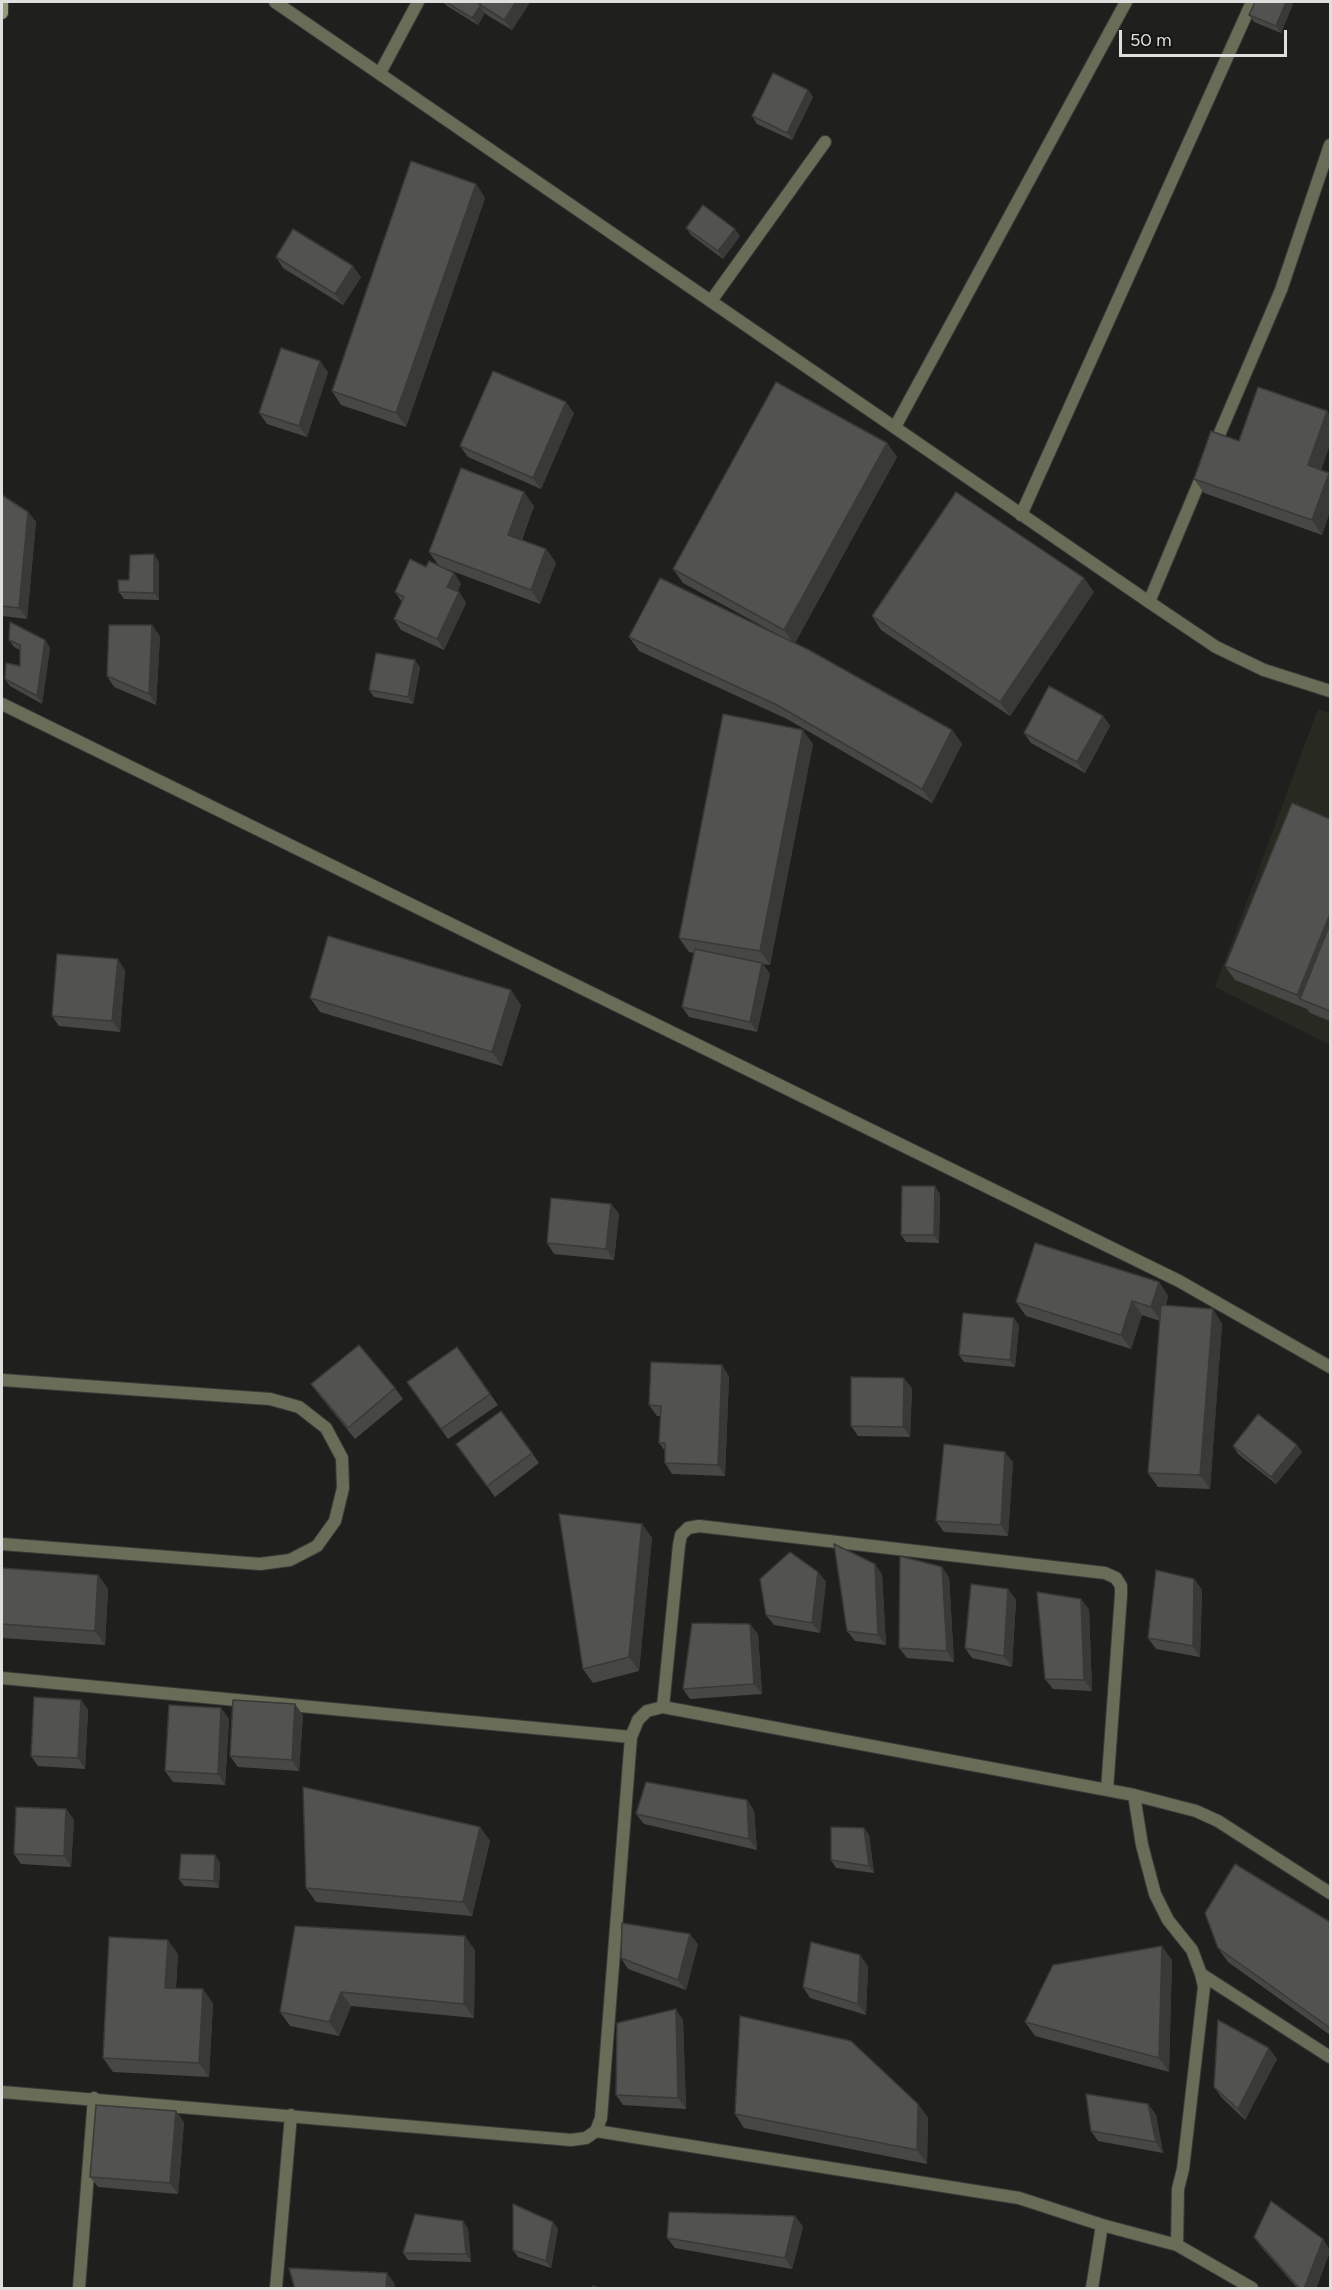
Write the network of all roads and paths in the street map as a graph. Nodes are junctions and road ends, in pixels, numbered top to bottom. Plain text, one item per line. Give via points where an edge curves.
1 (2, 2) edge
2 (275, 2) edge
3 (417, 2) edge
4 (1126, 2) edge
5 (1252, 2) edge
6 (2, 13) edge
7 (380, 73) junction
8 (825, 142) dead end
9 (1330, 145) edge
10 (711, 300) junction
11 (895, 427) junction
12 (1021, 514) junction
13 (1149, 602) junction
14 (1330, 691) edge
15 (2, 704) edge
16 (1330, 1367) edge
17 (2, 1380) edge
18 (2, 1544) edge
19 (2, 1678) edge
20 (663, 1707) junction
21 (631, 1737) junction
22 (1107, 1790) junction
23 (1134, 1795) junction
24 (1330, 1893) edge
25 (1201, 1974) junction
26 (1330, 2057) edge
27 (2, 2092) edge
28 (94, 2098) junction
29 (291, 2115) junction
30 (596, 2131) junction
31 (1102, 2225) junction
32 (1177, 2245) junction
33 (79, 2289) edge
34 (276, 2289) edge
35 (1092, 2289) edge
36 (1252, 2289) edge

1 - 6 main road
2 - 7 street
3 - 7 street
4 - 11 street
5 - 12 street
7 - 10 street
8 - 10 street
9 - 13 street via 1281,290
10 - 11 street
11 - 12 street
12 - 13 street
13 - 14 street via 1238,658
15 - 16 street via 1179,1281
17 - 18 street via 270,1399 299,1407 326,1428 342,1458 343,1488 335,1521 317,1546 290,1560 260,1563
19 - 21 street
20 - 21 street via 647,1711
20 - 22 street
20 - 22 street via 679,1545 688,1528 699,1526 1105,1573 1116,1578 1121,1586
21 - 30 street via 601,2118
22 - 23 street
23 - 24 street via 1196,1811 1218,1821
23 - 25 street via 1155,1894 1168,1920 1192,1950
25 - 26 street
25 - 32 street via 1204,1988 1178,2189
27 - 28 street
28 - 29 street
28 - 33 street
29 - 30 street via 571,2140 586,2138
29 - 34 street
30 - 31 street via 1019,2198
31 - 32 street
31 - 35 street
32 - 36 street

